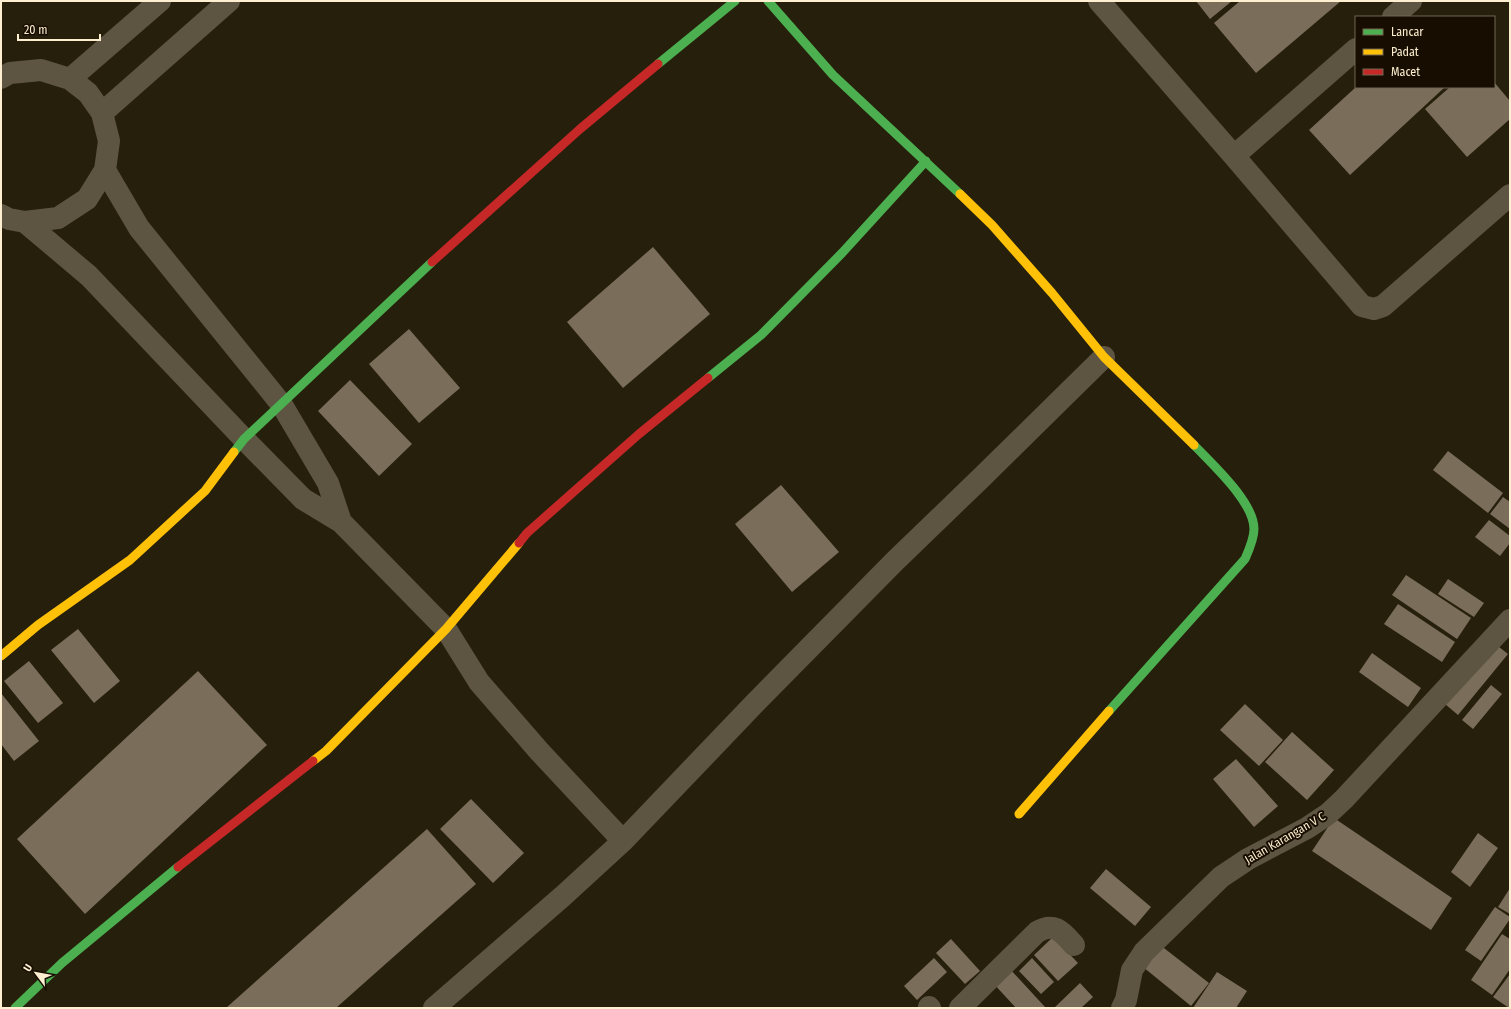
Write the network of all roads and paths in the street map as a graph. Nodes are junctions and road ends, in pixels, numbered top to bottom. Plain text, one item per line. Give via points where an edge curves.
1 (160, 1) edge
2 (229, 1) edge
3 (735, 1) edge
4 (768, 1) edge
5 (1099, 1) edge
6 (1411, 1) edge
7 (1394, 16) edge
8 (1355, 50) edge
9 (1, 78) edge
10 (70, 79) junction
11 (102, 113) junction
12 (1234, 156) junction
13 (926, 161) junction
14 (105, 170) junction
15 (1510, 195) edge
16 (1, 215) edge
17 (25, 222) junction
18 (1104, 357) junction
19 (282, 405) junction
20 (244, 439) junction
21 (341, 522) junction
22 (1510, 620) edge
23 (446, 629) junction
24 (1, 656) edge
25 (1019, 814) dead end
26 (623, 841) junction
27 (1074, 945) dead end
28 (15, 1008) edge
29 (434, 1008) edge
30 (960, 1008) edge
31 (1122, 1008) edge

1 - 10 street
2 - 11 street
3 - 19 street via 580,129 454,242
4 - 13 street via 834,75
5 - 12 street
6 - 7 street
8 - 12 street
9 - 10 street via 10,73 41,70
10 - 11 street via 88,93
11 - 14 street via 109,141
12 - 15 street via 1357,302 1374,309 1383,306
13 - 18 street via 992,224
13 - 23 street via 842,253 760,335 639,434 527,533
14 - 17 street via 87,200 58,218
14 - 19 street via 139,228
16 - 17 street
17 - 20 street via 89,276
18 - 25 street via 1189,439 1244,500 1252,515 1254,530 1245,559
18 - 26 street via 890,566
19 - 20 street
19 - 21 street via 328,483
20 - 21 street via 303,499
20 - 24 street via 205,490 130,560 38,625
21 - 23 street
22 - 31 street, Jalan Karangan V C via 1328,814 1221,877 1144,952 1132,970
23 - 26 street via 479,682
23 - 28 street via 326,751 163,878 62,963
26 - 29 street
27 - 30 street via 1055,928 1042,929

